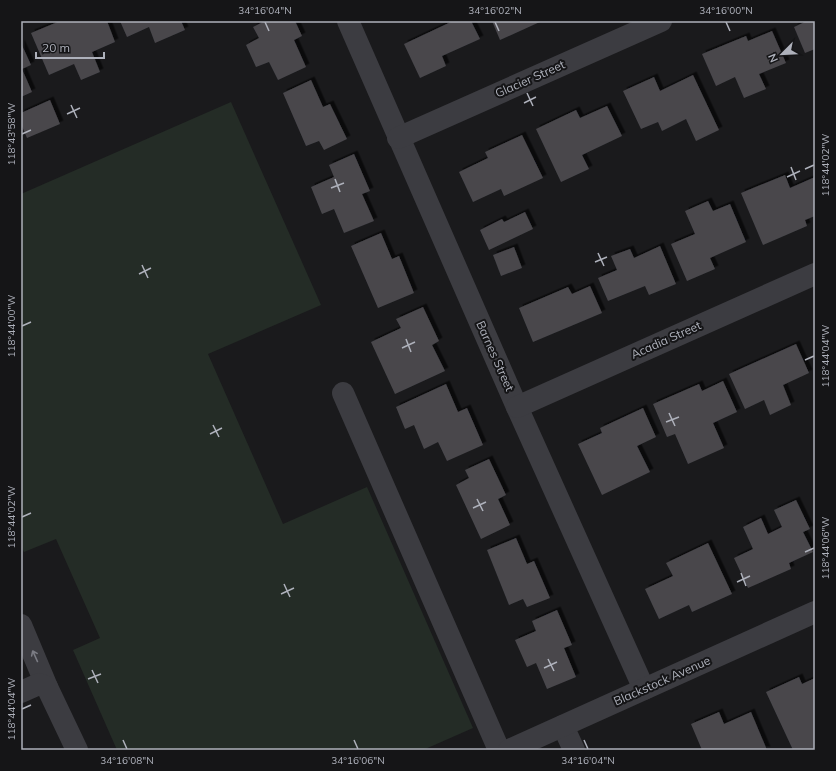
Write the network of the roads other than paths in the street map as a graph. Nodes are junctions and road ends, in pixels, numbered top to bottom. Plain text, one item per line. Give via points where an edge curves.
1 (348, 21) edge
2 (661, 21) edge
3 (398, 138) junction
4 (815, 274) edge
5 (343, 392) dead end
6 (517, 407) junction
7 (815, 612) edge
8 (21, 625) edge
9 (47, 687) junction
10 (644, 689) junction
11 (21, 692) edge
12 (563, 726) junction
13 (77, 750) edge
14 (499, 750) edge
15 (509, 750) edge
16 (574, 750) edge

1 - 3 street, Barnes Street
2 - 3 street, Glacier Street
3 - 6 street, Barnes Street
4 - 6 street, Acadia Street
5 - 14 street
6 - 10 street, Barnes Street
7 - 10 street, Blackstock Avenue
9 -> 8 street
9 - 11 street via 39,684
9 - 13 street
10 - 12 street, Blackstock Avenue
12 - 15 street, Blackstock Avenue
12 - 16 street

